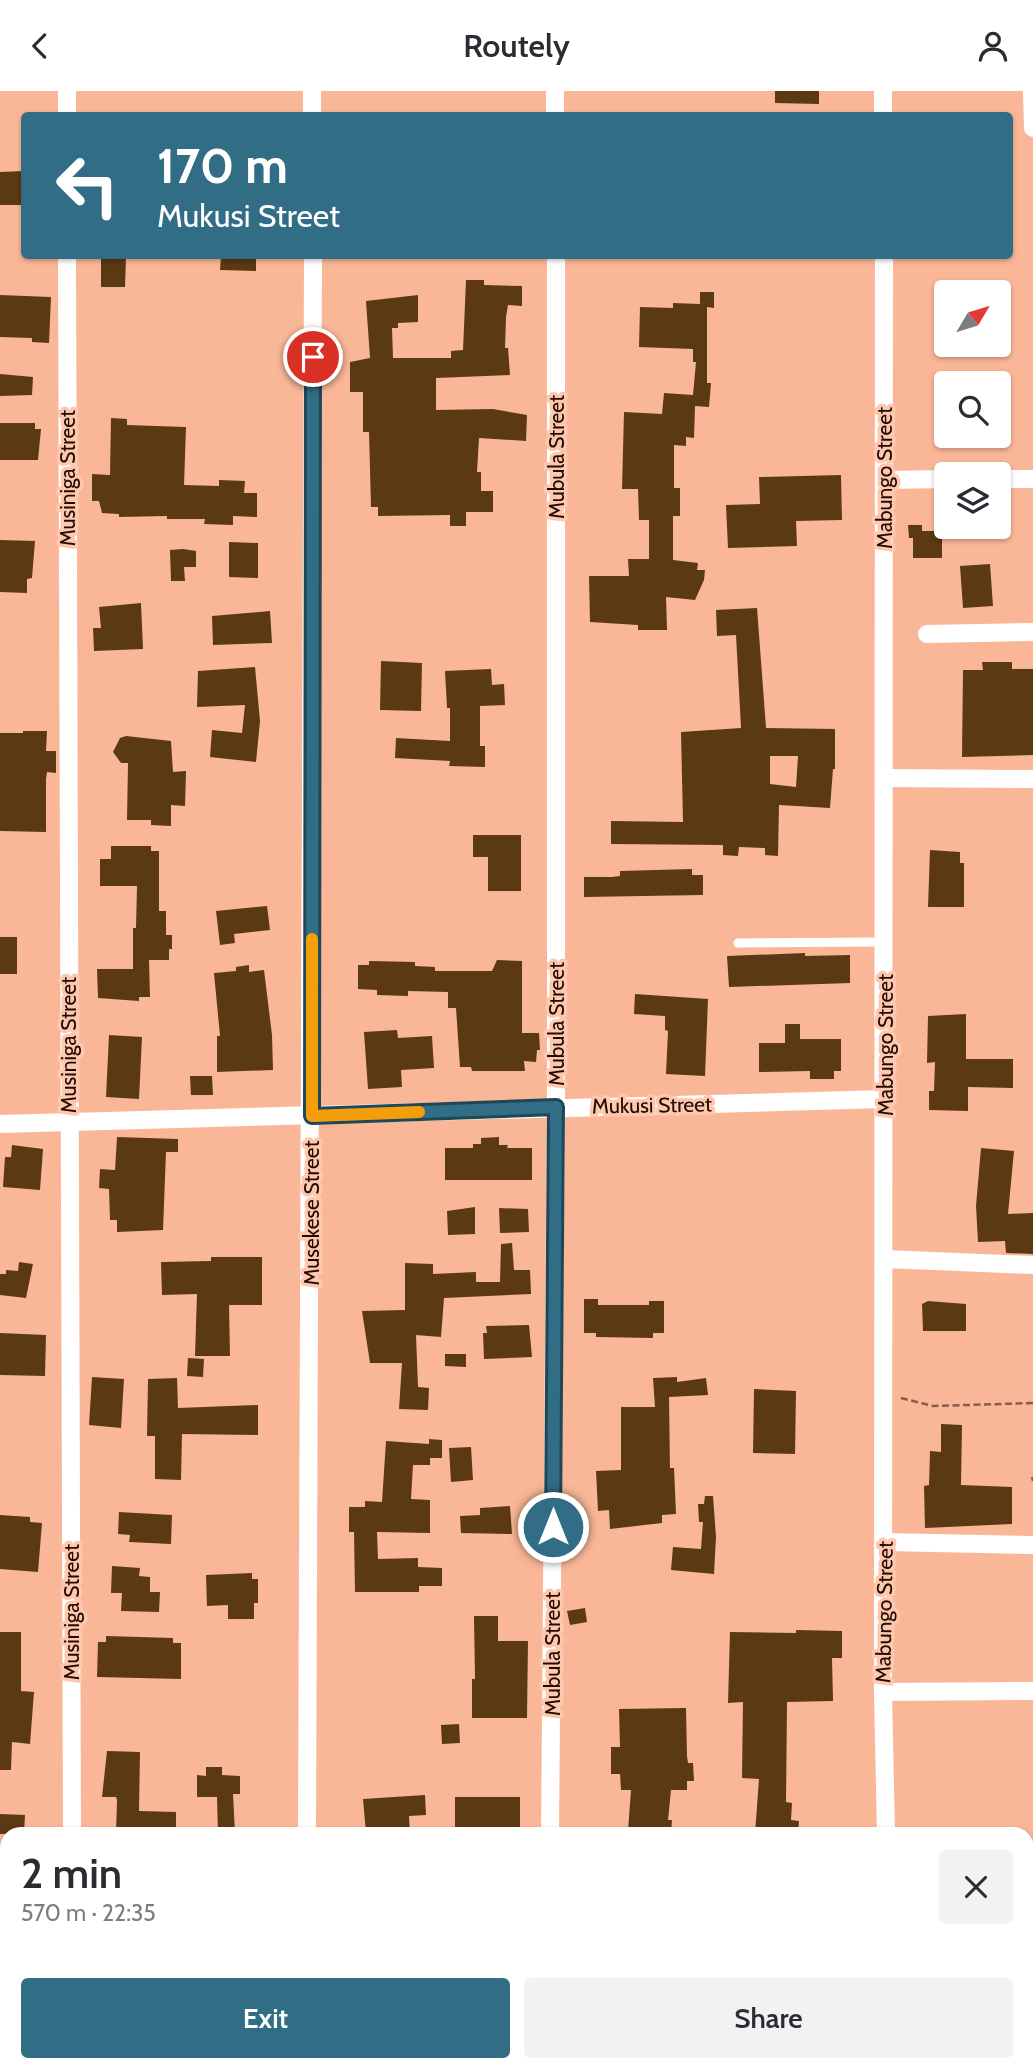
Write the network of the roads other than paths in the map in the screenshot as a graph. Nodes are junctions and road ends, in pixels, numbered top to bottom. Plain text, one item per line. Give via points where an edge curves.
1 (67, 91) edge
2 (312, 91) edge
3 (555, 91) edge
4 (883, 91) edge
5 (1032, 91) edge
6 (67, 112) edge
7 (312, 112) edge
8 (555, 112) edge
9 (883, 112) edge
10 (1033, 128) edge
11 (67, 259) edge
12 (313, 259) edge
13 (556, 259) edge
14 (884, 259) edge
15 (1033, 478) edge
16 (934, 479) edge
17 (1011, 479) edge
18 (884, 480) junction
19 (1033, 632) edge
20 (927, 634) dead end
21 (884, 778) junction
22 (1033, 779) edge
23 (884, 942) junction
24 (738, 943) dead end
25 (885, 1099) junction
26 (556, 1107) junction
27 (312, 1116) junction
28 (69, 1123) junction
29 (0, 1124) edge
30 (885, 1259) junction
31 (1033, 1265) edge
32 (885, 1542) junction
33 (1033, 1545) edge
34 (1033, 1691) edge
35 (883, 1692) junction
36 (72, 1827) edge
37 (307, 1827) edge
38 (550, 1827) edge
39 (886, 1827) edge

1 - 6 street
2 - 7 street
3 - 8 street
4 - 9 street
5 - 10 street
11 - 28 street, Musiniga Street
12 - 27 street, Musekese Street
13 - 26 street, Mubula Street
14 - 18 street, Mabungo Street
15 - 17 street
16 - 18 street
18 - 21 street, Mabungo Street
19 - 20 street
21 - 22 street
21 - 23 street, Mabungo Street
23 - 24 lane
23 - 25 street, Mabungo Street
25 - 26 street, Mukusi Street
25 - 30 street, Mabungo Street
26 - 27 street, Mukusi Street
26 - 38 street, Mubula Street
27 - 28 street, Mukusi Street
27 - 37 street, Musekese Street
28 - 29 street, Mukusi Street
28 - 36 street, Musiniga Street
30 - 31 street
30 - 32 street, Mabungo Street
32 - 33 street
32 - 35 street, Mabungo Street
34 - 35 street
35 - 39 street, Mabungo Street

